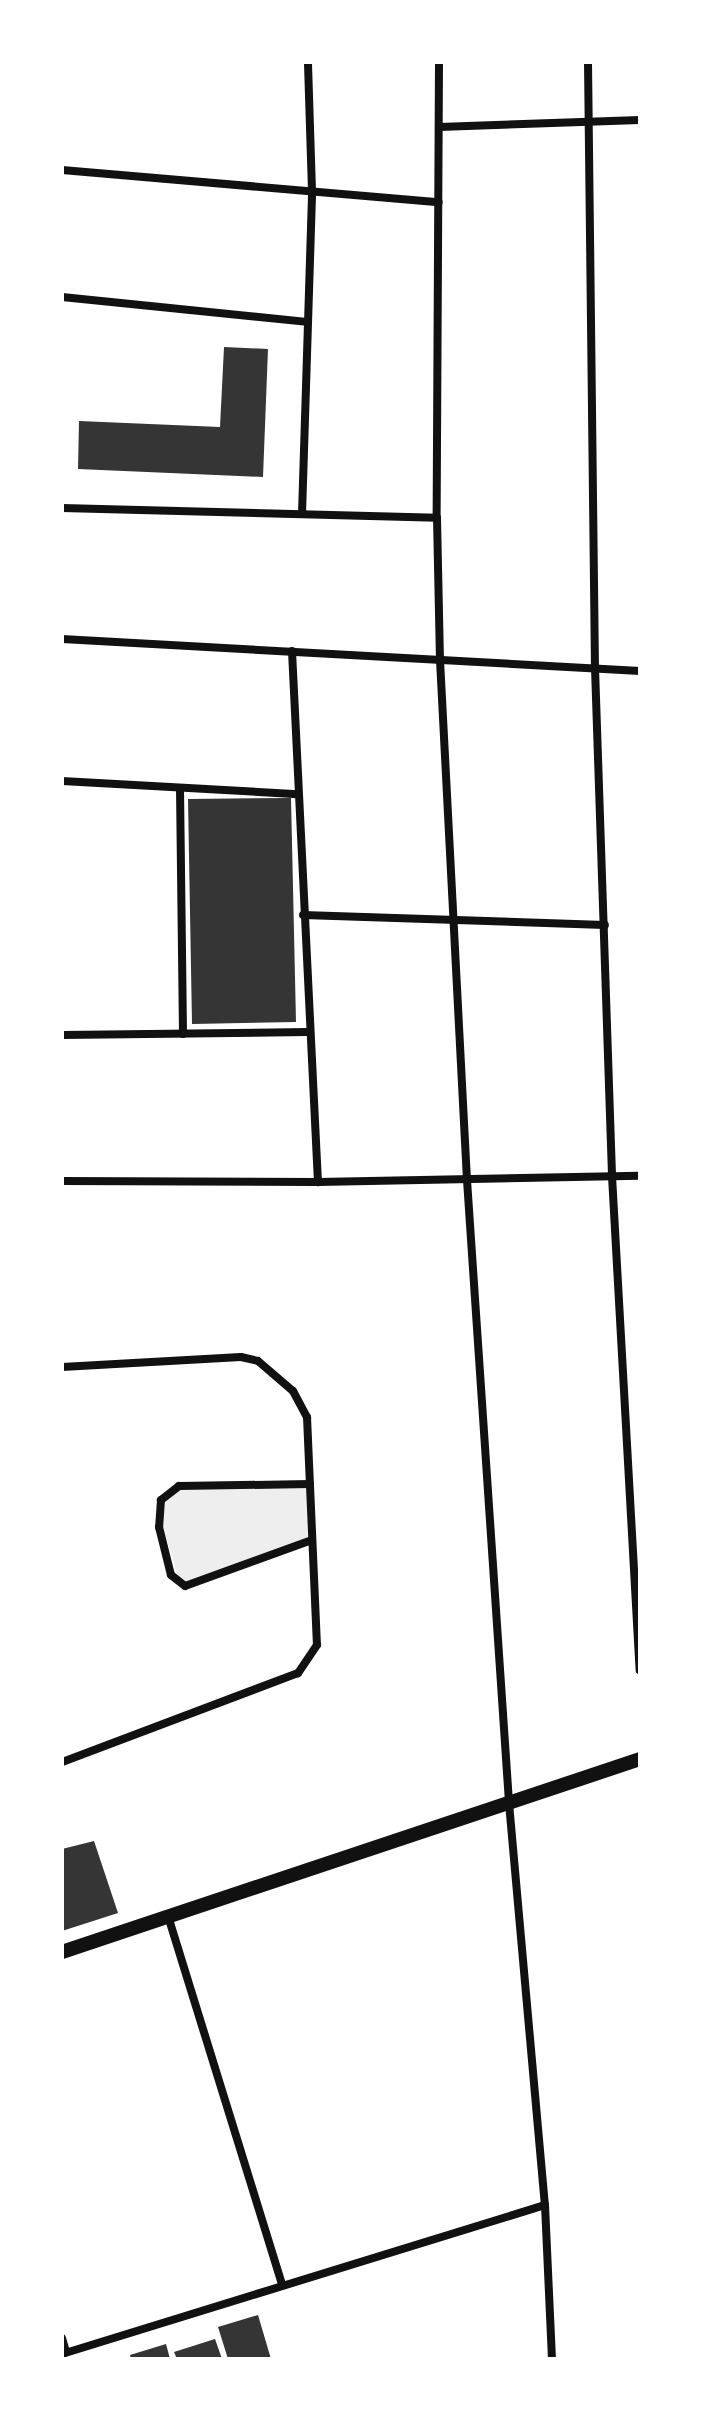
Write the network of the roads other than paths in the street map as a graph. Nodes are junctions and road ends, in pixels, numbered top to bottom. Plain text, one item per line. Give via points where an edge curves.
1 (308, 62) edge
2 (439, 62) edge
3 (588, 62) edge
4 (640, 120) edge
5 (588, 121) junction
6 (439, 127) junction
7 (62, 170) edge
8 (312, 191) junction
9 (439, 202) junction
10 (62, 297) edge
11 (307, 322) junction
12 (62, 508) edge
13 (302, 514) junction
14 (437, 518) junction
15 (62, 639) edge
16 (292, 651) junction
17 (440, 660) junction
18 (595, 668) junction
19 (640, 671) edge
20 (62, 781) edge
21 (180, 788) junction
22 (298, 794) junction
23 (303, 915) junction
24 (454, 917) junction
25 (605, 925) junction
26 (308, 1032) junction
27 (183, 1034) junction
28 (62, 1035) edge
29 (612, 1176) junction
30 (640, 1176) edge
31 (467, 1180) junction
32 (62, 1181) edge
33 (318, 1182) junction
34 (62, 1367) edge
35 (310, 1484) junction
36 (312, 1540) junction
37 (640, 1670) edge
38 (640, 1759) edge
39 (62, 1762) edge
40 (509, 1803) junction
41 (168, 1916) junction
42 (62, 1952) edge
43 (545, 2205) junction
44 (282, 2284) junction
45 (62, 2338) edge
46 (64, 2353) edge
47 (552, 2359) edge

1 - 8 street
2 - 6 street
3 - 5 street
4 - 5 street
5 - 6 street
5 - 18 street
6 - 9 street
7 - 8 street
8 - 9 street
8 - 11 street
9 - 14 street
10 - 11 street
11 - 13 street
12 - 13 street
13 - 14 street
14 - 17 street
15 - 16 street
16 - 17 street
16 - 22 street
17 - 18 street
17 - 24 street
18 - 19 street
18 - 25 street
20 - 21 street
21 - 22 street
21 - 27 street
22 - 23 street
23 - 24 street
23 - 26 street
24 - 25 street
24 - 31 street
25 - 29 street
26 - 27 street
26 - 33 street
27 - 28 street
29 - 30 street
29 - 31 street
29 - 37 street
31 - 33 street
31 - 40 street
32 - 33 street
34 - 35 street via 241,1357 258,1361 293,1391 307,1417
35 - 36 street
35 - 36 street via 179,1486 161,1500 159,1527 171,1575 185,1586
36 - 39 street via 317,1645 298,1673
38 - 40 street
40 - 41 street
40 - 43 street
41 - 42 street
41 - 44 street
43 - 44 street
43 - 47 street
44 - 46 street
45 - 46 street

